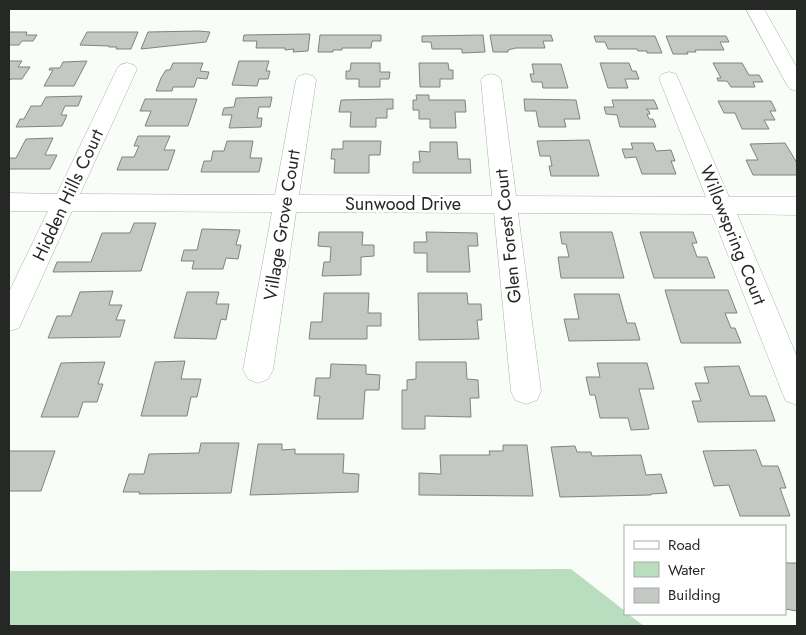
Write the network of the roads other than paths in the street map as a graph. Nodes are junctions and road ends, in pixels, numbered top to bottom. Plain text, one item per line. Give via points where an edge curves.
1 (755, 9) edge
2 (127, 69) dead end
3 (669, 78) dead end
4 (306, 80) dead end
5 (491, 80) dead end
6 (796, 80) edge
7 (9, 202) edge
8 (64, 202) junction
9 (285, 204) junction
10 (504, 205) junction
11 (721, 205) junction
12 (797, 206) edge
13 (9, 320) edge
14 (258, 370) dead end
15 (526, 391) dead end
16 (797, 392) edge

1 - 6 street
2 - 8 street, Hidden Hills Court
3 - 11 street, Willowspring Court
4 - 9 street, Village Grove Court
5 - 10 street, Glen Forest Court
7 - 8 street, Sunwood Drive
8 - 9 street, Sunwood Drive
8 - 13 street, Hidden Hills Court
9 - 10 street, Sunwood Drive
9 - 14 street, Village Grove Court
10 - 11 street, Sunwood Drive
10 - 15 street, Glen Forest Court
11 - 12 street, Sunwood Drive
11 - 16 street, Willowspring Court

